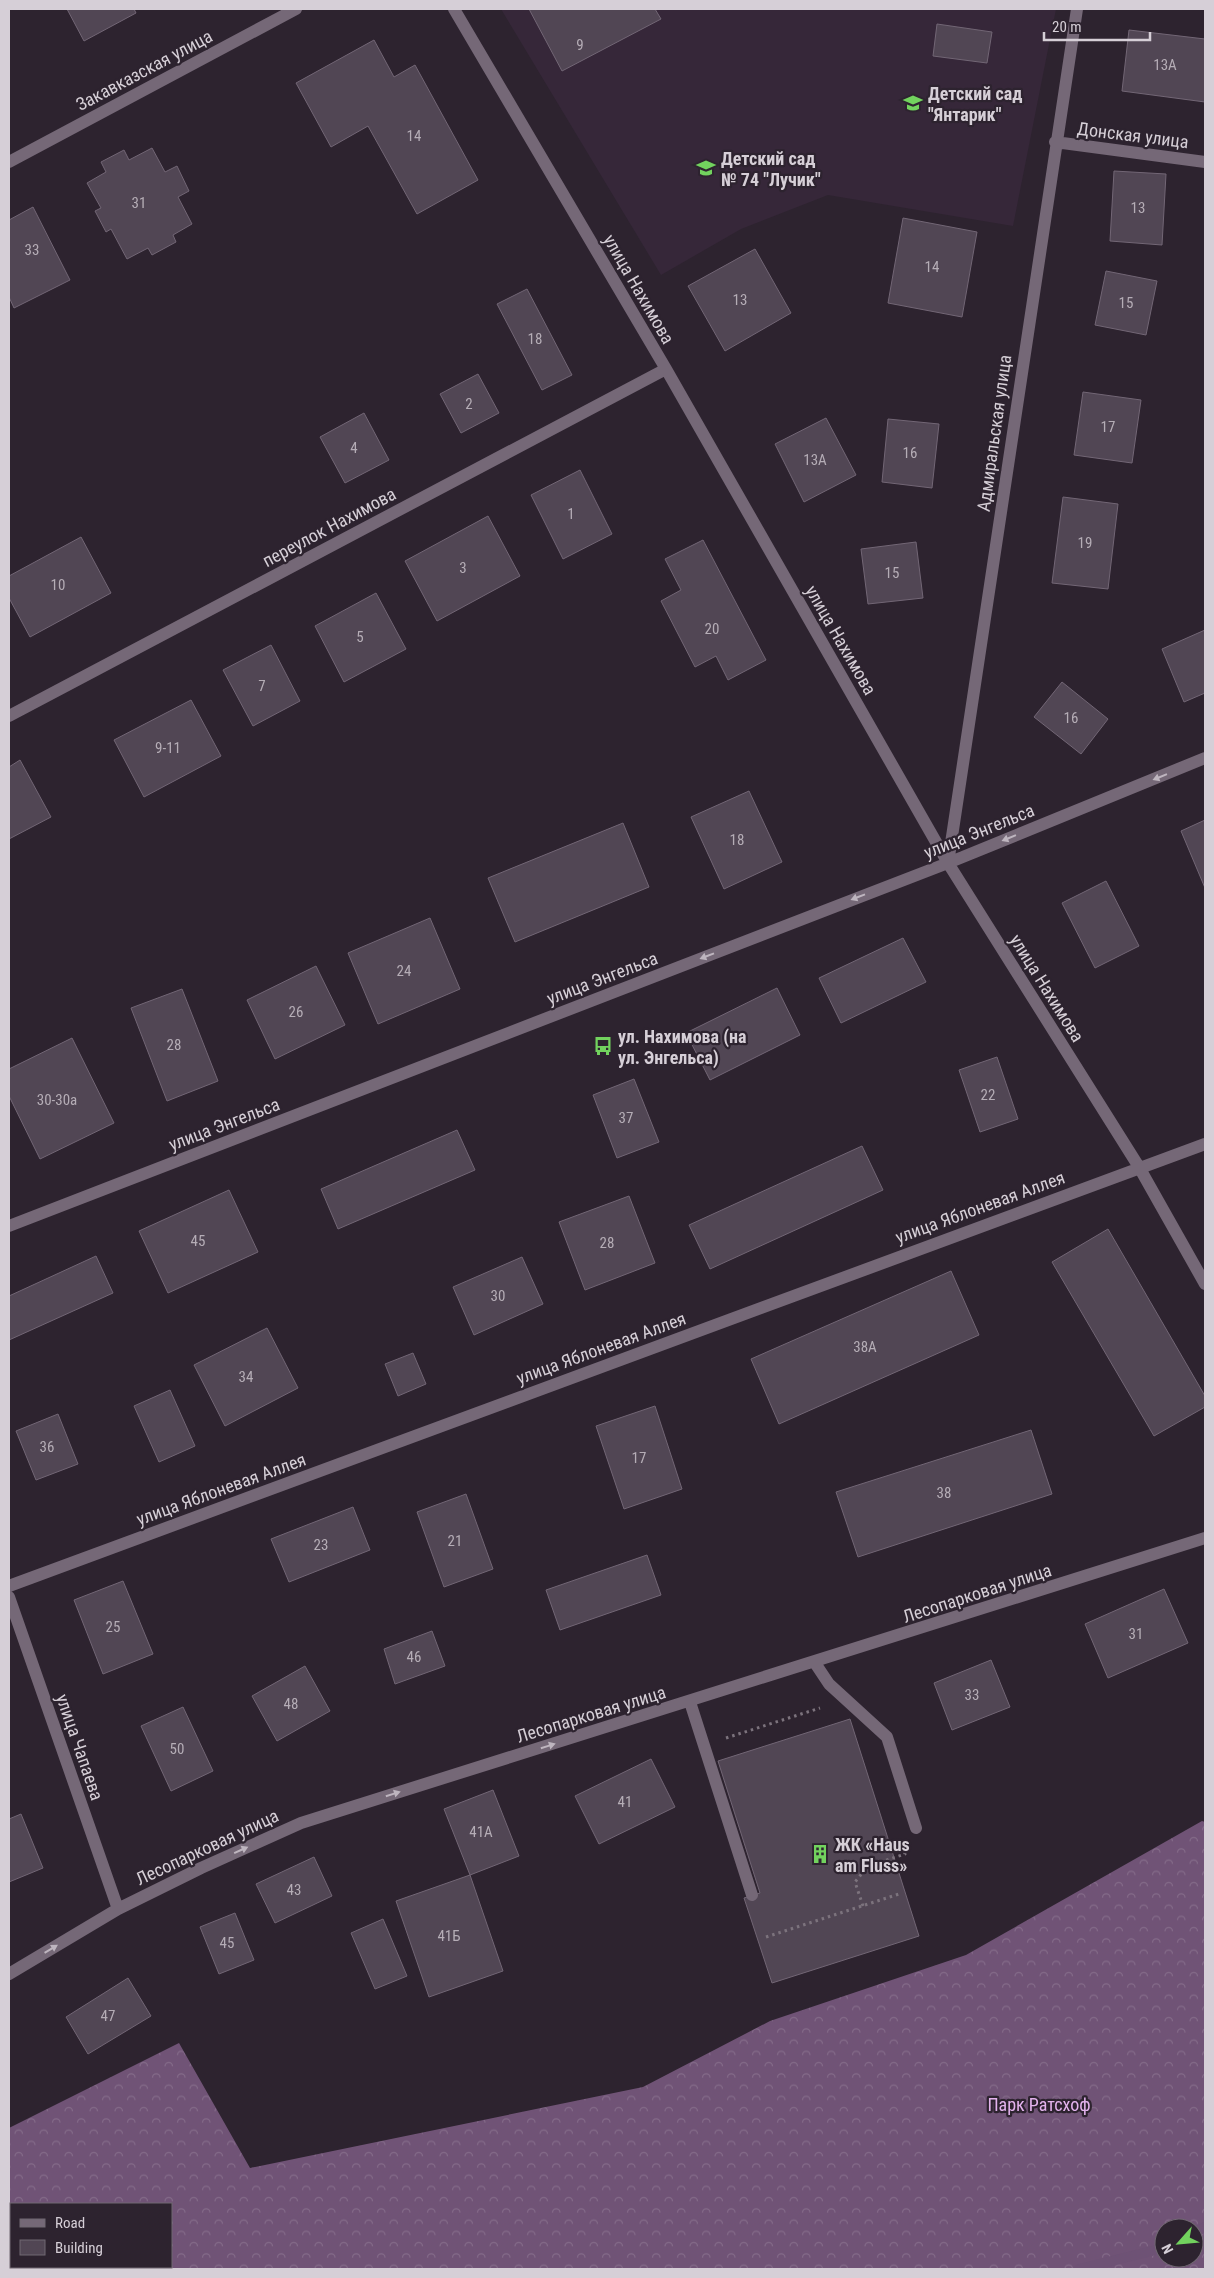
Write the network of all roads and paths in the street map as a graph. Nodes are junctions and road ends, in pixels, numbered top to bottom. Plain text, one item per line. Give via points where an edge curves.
1 (296, 9) edge
2 (454, 9) edge
3 (1077, 9) edge
4 (1056, 142) junction
5 (9, 162) edge
6 (1205, 162) edge
7 (666, 370) junction
8 (9, 716) edge
9 (1205, 758) edge
10 (948, 863) junction
11 (1205, 1144) edge
12 (1138, 1167) junction
13 (9, 1226) edge
14 (1205, 1284) edge
15 (1205, 1538) edge
16 (9, 1586) edge
17 (9, 1597) edge
18 (815, 1663) junction
19 (847, 1699) junction
20 (690, 1702) junction
21 (704, 1745) junction
22 (916, 1828) dead end
23 (894, 1858) dead end
24 (899, 1894) dead end
25 (752, 1895) dead end
26 (863, 1906) junction
27 (118, 1909) junction
28 (766, 1937) dead end
29 (9, 1974) edge

1 - 5 street, Закавказская улица
2 - 7 street, улица Нахимова
3 - 4 street, Адмиральская улица
4 - 6 street, Донская улица
4 - 10 street, Адмиральская улица
7 - 8 street, переулок Нахимова
7 - 10 street, улица Нахимова
9 -> 10 street, улица Энгельса
10 - 12 street, улица Нахимова
10 -> 13 street, улица Энгельса
11 - 12 street, улица Яблоневая Аллея
12 - 14 street, улица Нахимова
12 - 16 street, улица Яблоневая Аллея
15 - 18 street, Лесопарковая улица
17 - 27 street, улица Чапаева
18 - 19 street via 829,1684
18 - 20 street, Лесопарковая улица
19 - 21 path
19 - 22 street via 887,1737
20 - 21 street
27 -> 20 street, Лесопарковая улица via 301,1823
21 - 25 street
23 - 26 path via 868,1866 855,1882
24 - 26 path
26 - 28 path
29 -> 27 street, Лесопарковая улица

